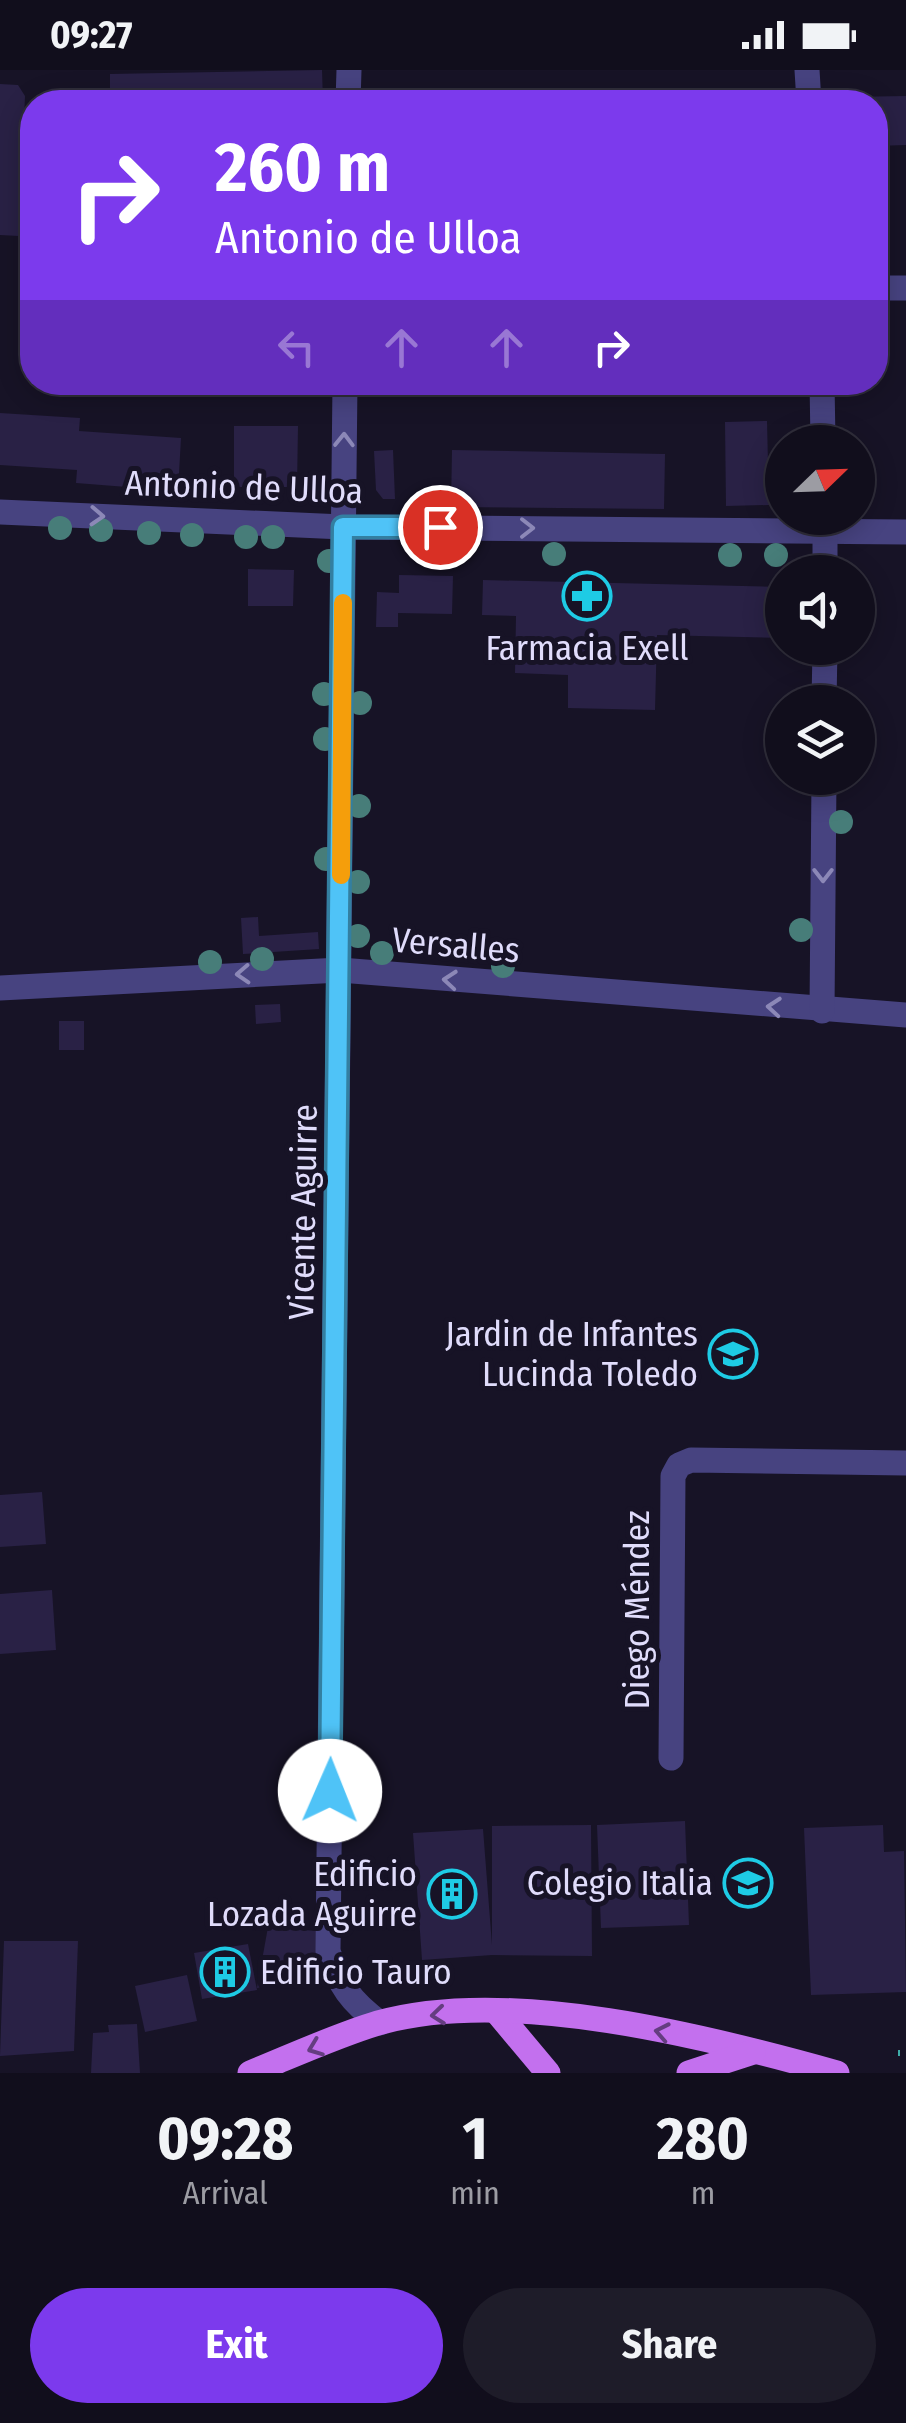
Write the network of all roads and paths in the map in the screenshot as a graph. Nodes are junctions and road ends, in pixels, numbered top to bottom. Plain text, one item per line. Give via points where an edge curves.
1 (345, 395) edge
2 (822, 395) edge
3 (823, 425) edge
4 (0, 512) edge
5 (765, 524) edge
6 (343, 527) junction
7 (875, 529) edge
8 (906, 532) edge
9 (824, 795) edge
10 (340, 970) junction
11 (0, 988) edge
12 (822, 1011) junction
13 (906, 1015) edge
14 (906, 1463) edge
15 (671, 1758) dead end
16 (496, 2011) junction
17 (380, 2023) junction
18 (758, 2050) junction
19 (250, 2073) edge
20 (548, 2073) edge
21 (688, 2073) edge
22 (838, 2073) edge

6 -> 1 street, Vicente Aguirre
2 - 3 street
4 -> 6 street, Antonio de Ulloa
6 -> 5 street, Antonio de Ulloa
6 - 10 street, Vicente Aguirre
7 - 8 street, Antonio de Ulloa
9 -> 12 street
10 -> 11 street, Versalles
12 -> 10 street, Versalles
10 - 17 street, Vicente Aguirre via 328,1951 352,2002
12 - 13 street, Versalles
14 - 15 street, Diego Méndez via 679,1465 673,1476
16 -> 17 main road
18 -> 16 main road
16 - 20 main road
17 -> 19 main road
18 - 21 main road
18 - 22 main road

